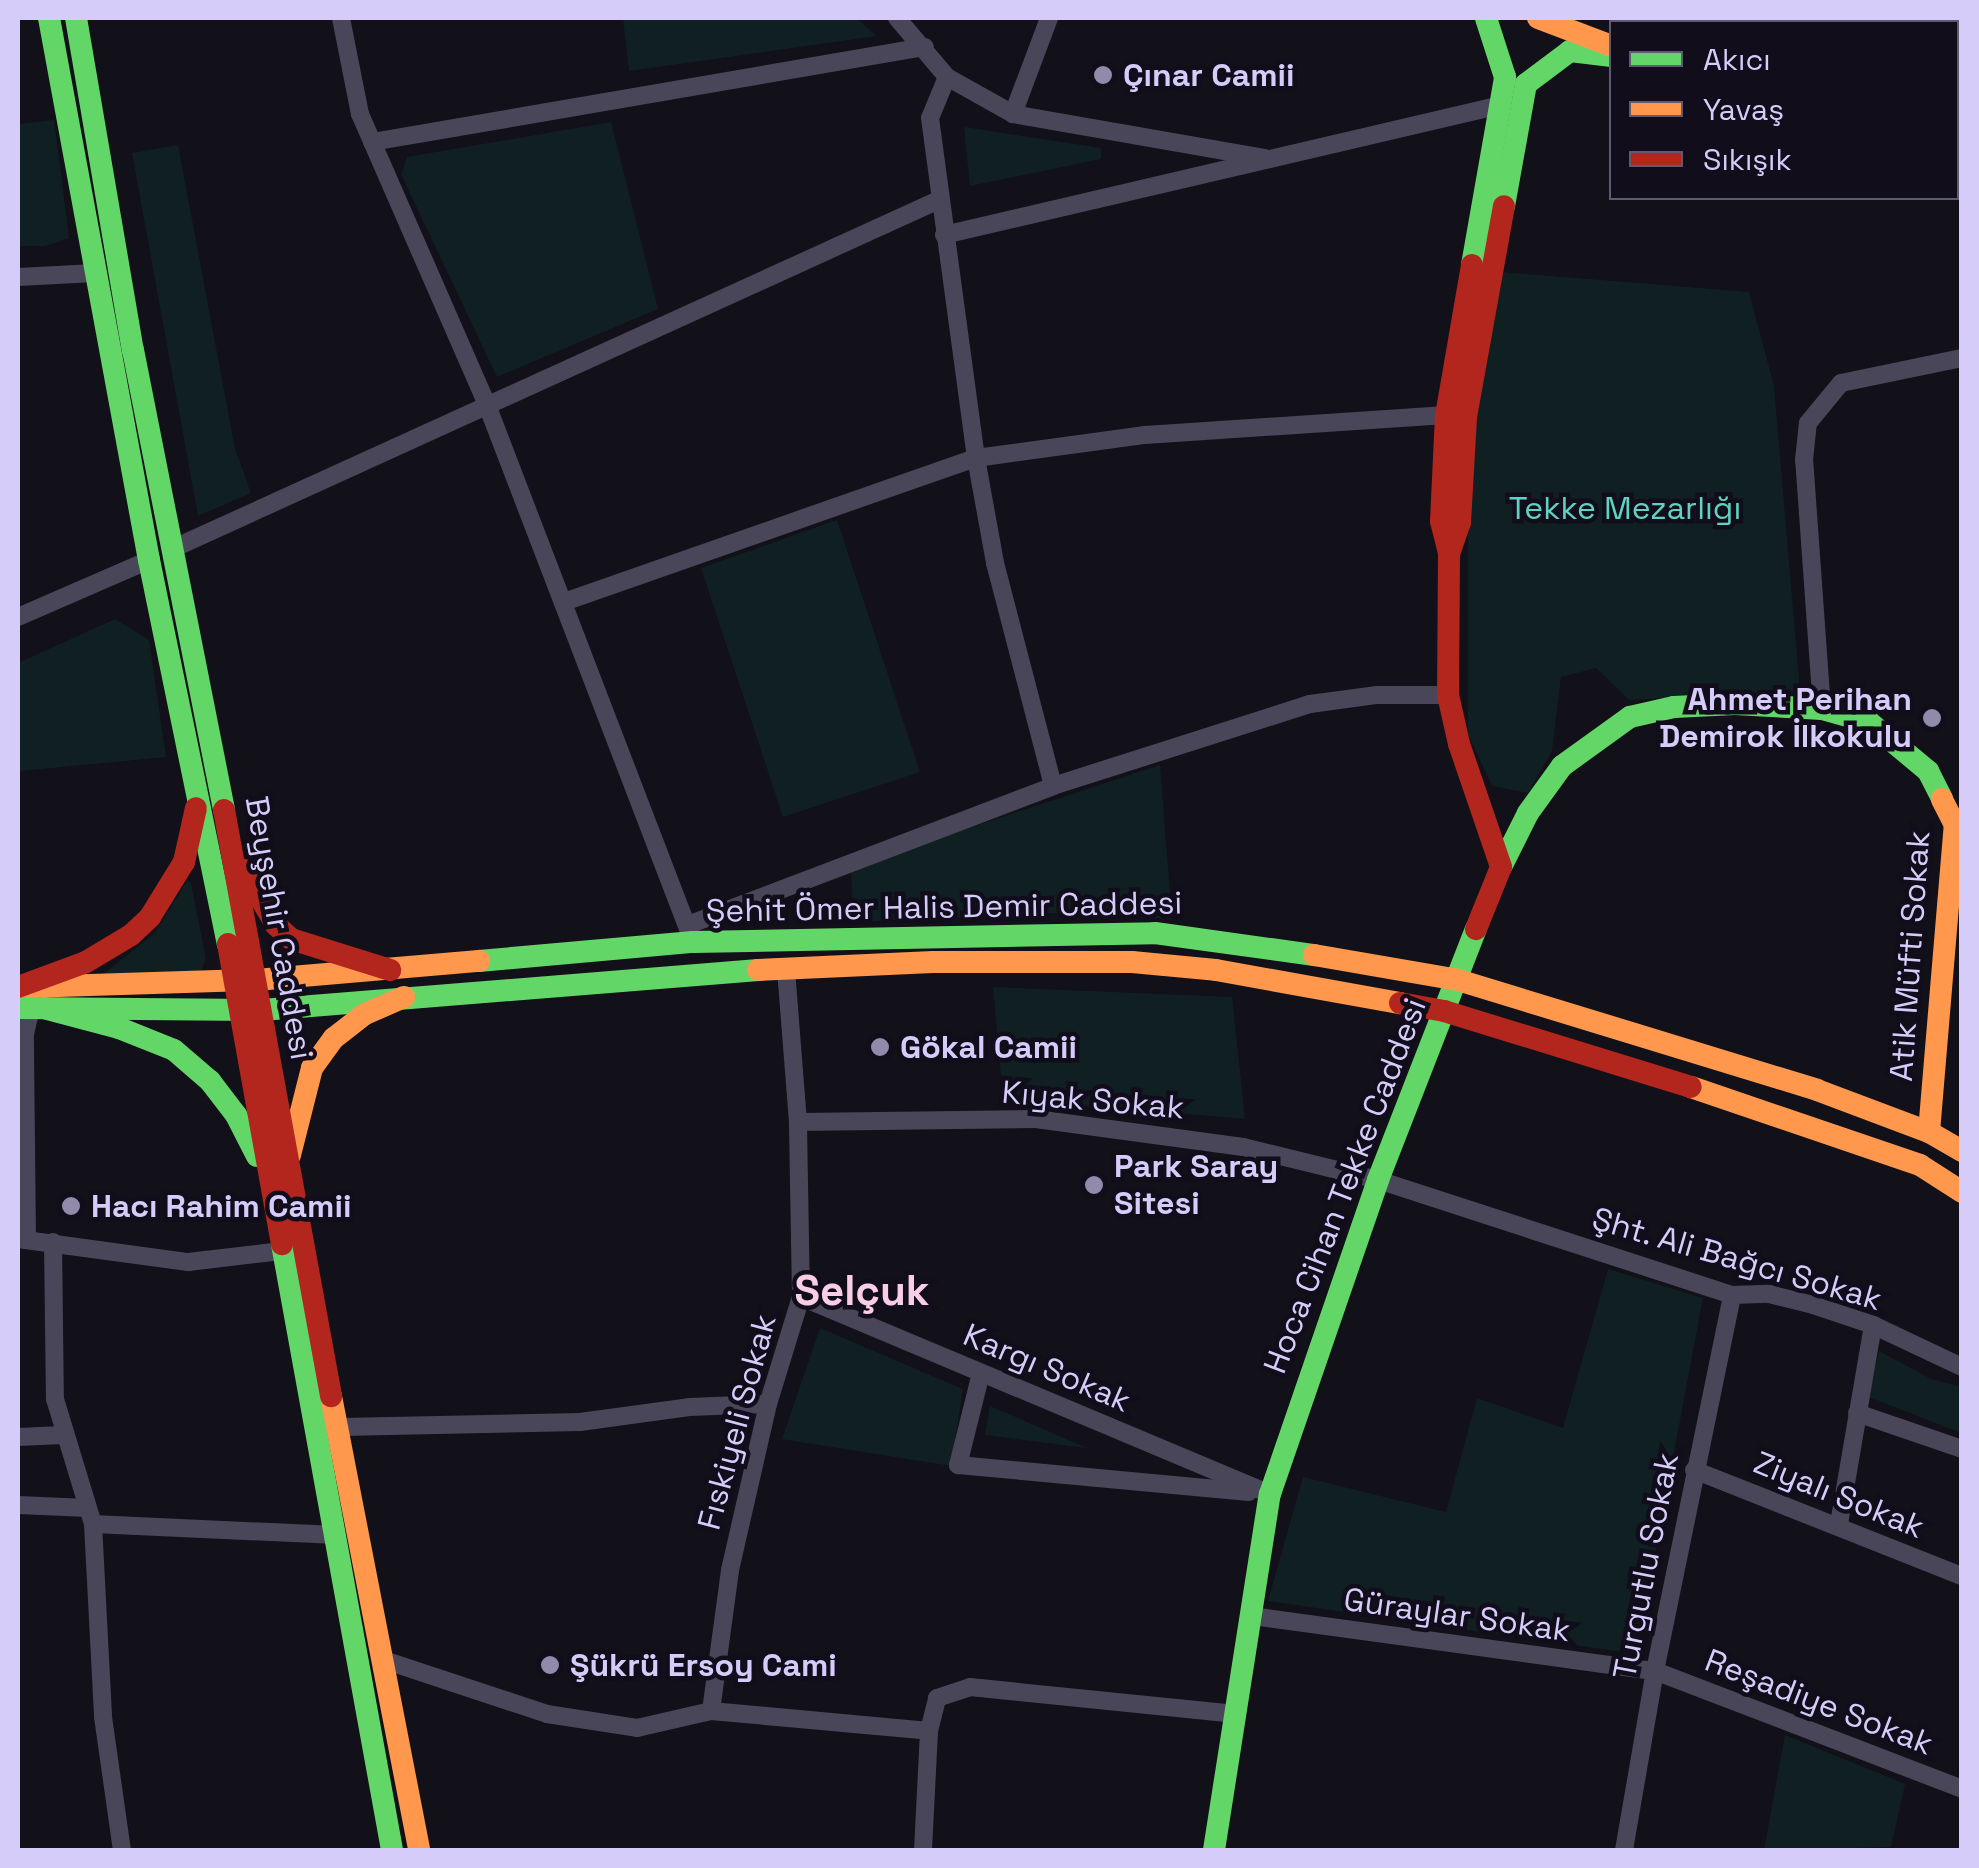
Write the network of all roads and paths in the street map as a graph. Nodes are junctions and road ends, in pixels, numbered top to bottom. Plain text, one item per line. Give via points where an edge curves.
1 (49, 18) edge
2 (76, 18) edge
3 (341, 18) edge
4 (897, 18) edge
5 (1049, 18) edge
6 (1486, 18) edge
7 (1538, 18) edge
8 (1609, 45) edge
9 (925, 47) junction
10 (1609, 56) edge
11 (947, 77) junction
12 (1501, 105) junction
13 (1012, 114) junction
14 (372, 142) junction
15 (1275, 160) junction
16 (939, 200) junction
17 (944, 236) junction
18 (95, 273) junction
19 (18, 277) edge
20 (1962, 358) edge
21 (486, 405) junction
22 (1446, 415) junction
23 (976, 458) junction
24 (172, 549) junction
25 (1449, 554) junction
26 (148, 560) junction
27 (564, 602) junction
28 (18, 617) edge
29 (1448, 695) junction
30 (1822, 709) junction
31 (1053, 786) junction
32 (200, 792) junction
33 (233, 854) junction
34 (1501, 867) junction
35 (690, 933) junction
36 (786, 968) junction
37 (390, 970) junction
38 (244, 980) junction
39 (1458, 980) junction
40 (18, 987) edge
41 (404, 997) junction
42 (31, 1008) edge
43 (238, 1010) junction
44 (262, 1010) junction
45 (1444, 1011) junction
46 (798, 1122) junction
47 (1929, 1132) junction
48 (1962, 1151) edge
49 (278, 1172) junction
50 (1378, 1180) junction
51 (1962, 1192) edge
52 (22, 1239) edge
53 (52, 1242) junction
54 (280, 1251) junction
55 (1732, 1295) junction
56 (801, 1297) junction
57 (1873, 1325) junction
58 (1962, 1367) edge
59 (981, 1373) junction
60 (768, 1404) junction
61 (1857, 1413) junction
62 (340, 1426) junction
63 (63, 1435) junction
64 (18, 1437) edge
65 (1962, 1449) edge
66 (1694, 1470) junction
67 (1270, 1494) junction
68 (18, 1505) edge
69 (90, 1516) junction
70 (1839, 1524) junction
71 (332, 1535) junction
72 (1962, 1576) edge
73 (1252, 1616) junction
74 (384, 1660) junction
75 (1655, 1671) junction
76 (711, 1711) junction
77 (1234, 1714) junction
78 (930, 1731) junction
79 (1962, 1789) edge
80 (122, 1850) edge
81 (392, 1850) edge
82 (419, 1850) edge
83 (924, 1850) edge
84 (1214, 1850) edge
85 (1624, 1850) edge

1 - 18 main road, Beyşehir Caddesi
2 - 24 main road, Beyşehir Caddesi
3 - 14 street
4 - 9 street
5 - 13 street
6 - 12 main road via 1504,77
7 - 8 main road
9 - 11 street
9 - 14 street
10 - 25 main road via 1570,51 1526,84 1466,417 1460,522
11 - 13 street
11 - 16 street via 930,118
12 - 15 street
12 - 22 main road
13 - 15 street
14 - 21 street
15 - 17 street
16 - 17 street
16 - 21 street
17 - 23 street
18 - 19 street
18 - 26 main road, Beyşehir Caddesi
20 - 30 street via 1841,383 1808,423 1804,460
21 - 24 street
21 - 27 street
22 - 23 street via 1145,435
22 - 25 main road via 1441,520
23 - 27 street
23 - 31 street
24 - 33 main road, Beyşehir Caddesi
25 - 29 main road
26 - 28 street
26 - 32 main road, Beyşehir Caddesi
27 - 35 street
29 - 31 street via 1310,704
29 - 34 main road
30 - 34 main road, Atik Müfti Sokak via 1735,704 1630,717 1562,766 1528,812
30 - 47 main road, Atik Müfti Sokak via 1869,722 1897,740 1928,771 1955,826
31 - 35 street
32 - 38 main road, Beyşehir Caddesi
32 - 40 main road via 184,862 150,917 86,962
33 - 37 main road via 276,925 292,939
33 - 38 main road, Beyşehir Caddesi
34 - 39 main road, Hoca Cihan Tekke Caddesi
35 - 37 main road, Şehit Ömer Halis Demir Caddesi
35 - 39 main road, Şehit Ömer Halis Demir Caddesi via 1155,933
36 - 41 main road, Şehit Ömer Halis Demir Caddesi
36 - 45 main road, Şehit Ömer Halis Demir Caddesi via 1132,962 1216,970
36 - 46 street, Fıskiyeli Sokak
37 - 38 main road, Şehit Ömer Halis Demir Caddesi
38 - 40 main road, Şehit Ömer Halis Demir Caddesi
38 - 43 main road, Beyşehir Caddesi
38 - 44 main road, Beyşehir Caddesi
39 - 45 main road, Hoca Cihan Tekke Caddesi
39 - 47 main road, Şehit Ömer Halis Demir Caddesi via 1817,1090
41 - 44 main road, Şehit Ömer Halis Demir Caddesi
41 - 49 main road via 363,1014 312,1068
42 - 43 main road, Şehit Ömer Halis Demir Caddesi
42 - 49 main road via 119,1028 174,1050 219,1092
42 - 52 street
43 - 44 main road, Şehit Ömer Halis Demir Caddesi
43 - 49 main road, Beyşehir Caddesi
44 - 49 main road, Beyşehir Caddesi
45 - 50 main road, Hoca Cihan Tekke Caddesi
45 - 51 main road, Şehit Ömer Halis Demir Caddesi via 1920,1164
46 - 50 street, Kıyak Sokak via 1036,1119 1243,1147
46 - 56 street, Fıskiyeli Sokak
47 - 48 main road, Şehit Ömer Halis Demir Caddesi
49 - 54 main road, Beyşehir Caddesi
49 - 62 main road, Beyşehir Caddesi
50 - 55 street, Şht. Ali Bağcı Sokak
50 - 67 main road, Hoca Cihan Tekke Caddesi
52 - 53 street
53 - 54 street via 188,1262
53 - 63 street via 55,1399
54 - 71 main road, Beyşehir Caddesi
55 - 57 street, Şht. Ali Bağcı Sokak via 1769,1294
55 - 66 street, Turgutlu Sokak
56 - 59 street, Kargı Sokak
56 - 60 street, Fıskiyeli Sokak
57 - 58 street, Şht. Ali Bağcı Sokak
57 - 61 street
59 - 67 street, Kargı Sokak
59 - 67 street via 958,1465
60 - 62 street via 580,1422
60 - 76 street, Fıskiyeli Sokak via 730,1570
61 - 65 street
61 - 70 street
62 - 74 main road, Beyşehir Caddesi
63 - 64 street
63 - 69 street
66 - 70 street, Ziyalı Sokak
66 - 75 street, Turgutlu Sokak
67 - 73 main road, Hoca Cihan Tekke Caddesi
68 - 69 street
69 - 71 street
69 - 80 street via 102,1717
70 - 72 street, Ziyalı Sokak
71 - 81 main road, Beyşehir Caddesi
73 - 75 street, Güraylar Sokak
73 - 77 main road, Hoca Cihan Tekke Caddesi
74 - 76 street via 547,1714 637,1728
74 - 82 main road, Beyşehir Caddesi
75 - 79 street, Reşadiye Sokak
75 - 85 street, Turgutlu Sokak
76 - 78 street
77 - 78 street via 970,1687 938,1698
77 - 84 main road, Hoca Cihan Tekke Caddesi
78 - 83 street

